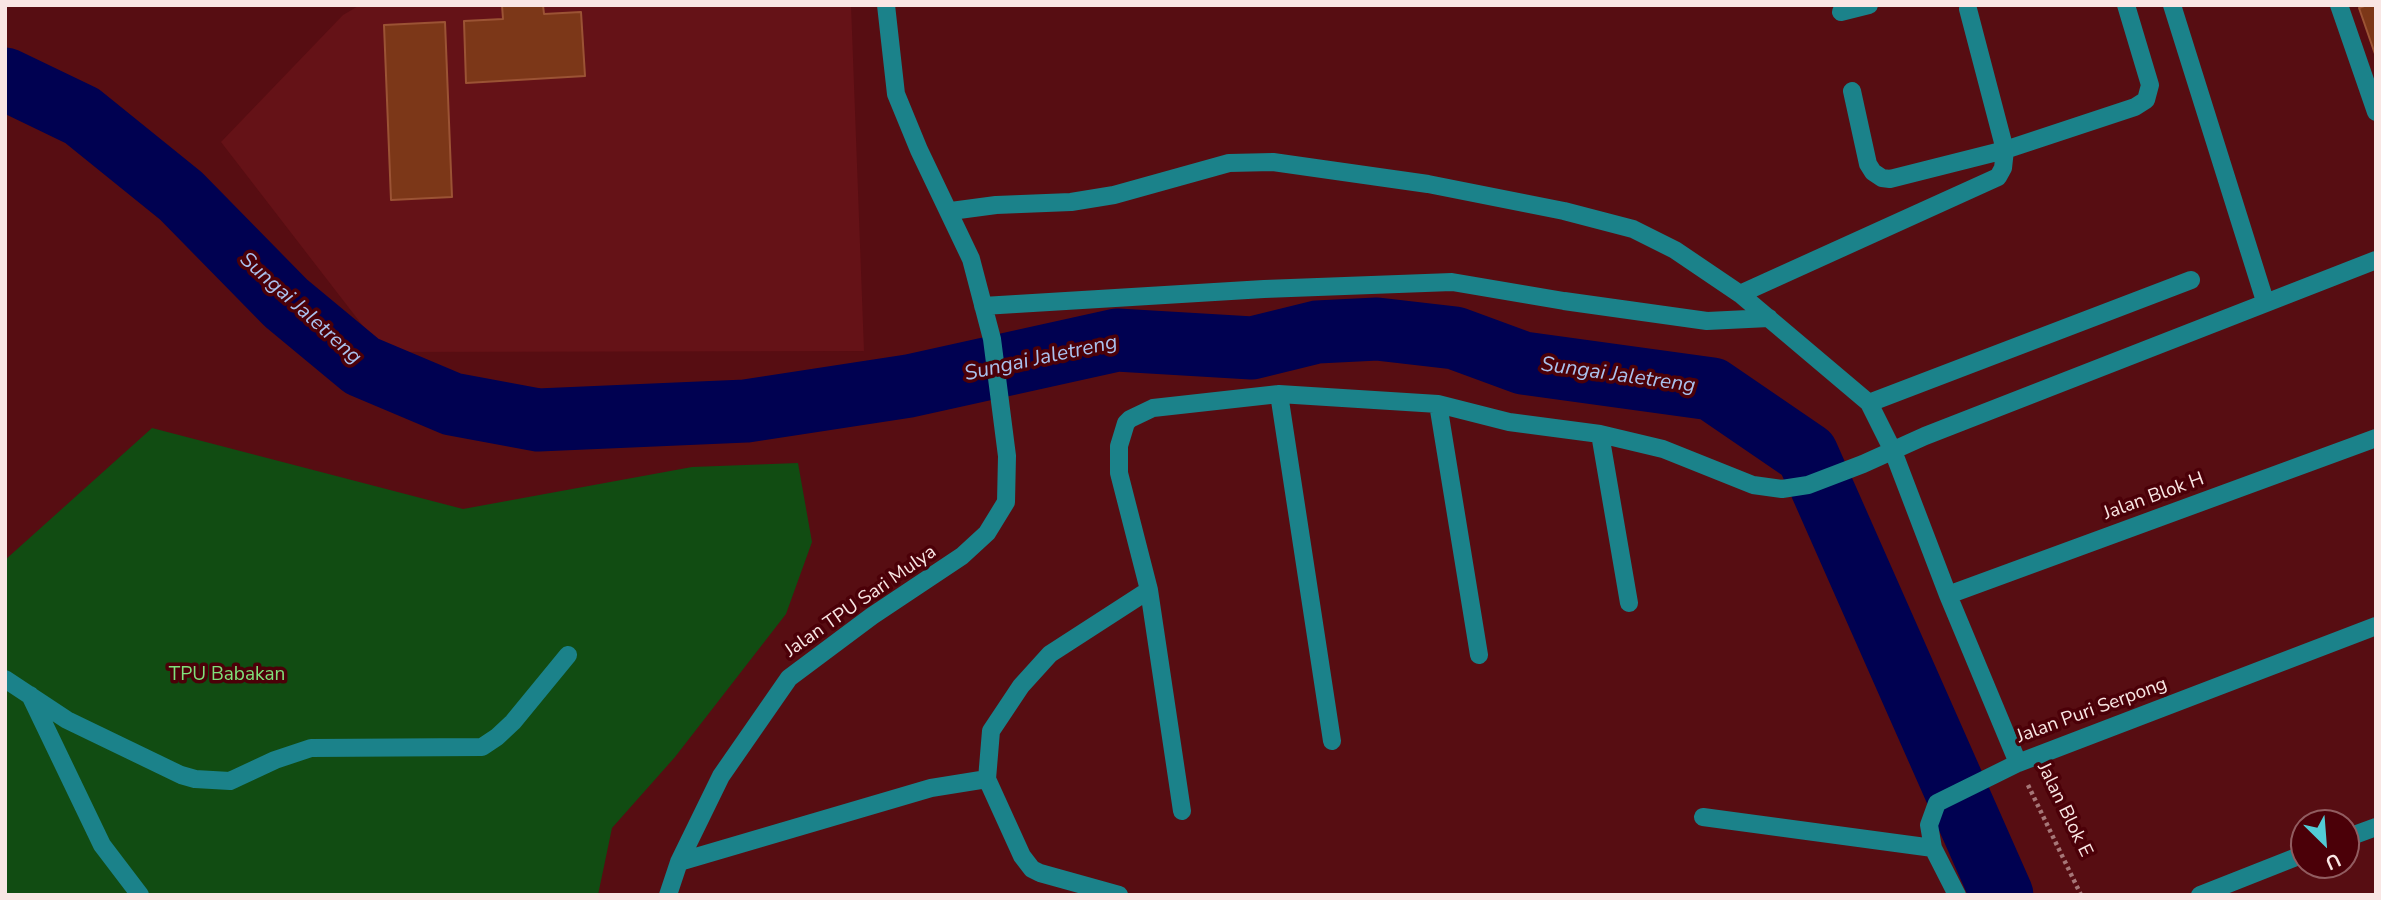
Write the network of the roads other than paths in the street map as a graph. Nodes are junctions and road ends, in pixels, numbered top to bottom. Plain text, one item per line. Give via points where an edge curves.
1 (886, 5) edge
2 (1869, 5) edge
3 (2126, 5) edge
4 (2172, 5) edge
5 (2339, 5) edge
6 (1968, 9) dead end
7 (1841, 12) dead end
8 (1852, 92) dead end
9 (2376, 112) edge
10 (2005, 150) junction
11 (951, 211) junction
12 (2376, 260) edge
13 (2191, 280) dead end
14 (1740, 294) junction
15 (2265, 301) junction
16 (983, 306) junction
17 (1769, 318) junction
18 (1279, 394) junction
19 (1869, 403) junction
20 (1438, 404) junction
21 (1600, 435) junction
22 (2376, 438) edge
23 (1893, 451) junction
24 (1149, 590) junction
25 (1948, 595) junction
26 (1629, 603) dead end
27 (2376, 626) edge
28 (568, 655) dead end
29 (1479, 655) dead end
30 (5, 679) edge
31 (30, 695) junction
32 (1332, 741) dead end
33 (2018, 763) junction
34 (987, 779) junction
35 (1182, 811) dead end
36 (1703, 817) dead end
37 (1933, 848) junction
38 (2290, 860) edge
39 (679, 862) junction
40 (140, 895) edge
41 (668, 895) edge
42 (1119, 895) edge
43 (1957, 895) edge
44 (2200, 895) edge

1 - 11 street via 897,94
2 - 7 street
3 - 10 street via 2150,85 2146,100
4 - 15 street
5 - 9 street
6 - 10 street
8 - 10 street via 1868,164 1882,178
10 - 14 street via 1998,177
11 - 14 street via 1071,202 1114,195 1229,163 1273,162 1428,184 1633,229 1675,250
11 - 16 street via 971,259
12 - 15 street
13 - 19 street
14 - 17 street
15 - 23 street
16 - 17 street via 1451,282 1707,321
16 - 39 street, Jalan TPU Sari Mulya via 992,339 1007,456 1006,502 987,533 962,556 789,678 721,776
17 - 19 street
18 - 20 street
18 - 24 street via 1153,408 1126,424 1119,446 1119,473
18 - 32 street
19 - 23 street, Jalan Puri Serpong
20 - 21 street via 1509,422
20 - 29 street
21 - 23 street via 1663,449 1753,485 1782,488 1808,485
21 - 26 street
22 - 25 street, Jalan Blok H
23 - 25 street, Jalan Puri Serpong
24 - 34 street via 1051,654 1021,686 991,730
24 - 35 street
25 - 33 street, Jalan Puri Serpong
27 - 33 street, Jalan Puri Serpong
28 - 31 street via 513,722 482,747 311,748 230,781 181,775 67,720
30 - 31 street
31 - 40 street via 102,845
33 - 37 street, Jalan Blok E via 1937,803 1929,825
34 - 39 street via 930,789
34 - 42 street via 1021,856 1032,869
36 - 37 street
37 - 43 street, Jalan Blok E
38 - 44 street
39 - 41 street, Jalan TPU Sari Mulya

